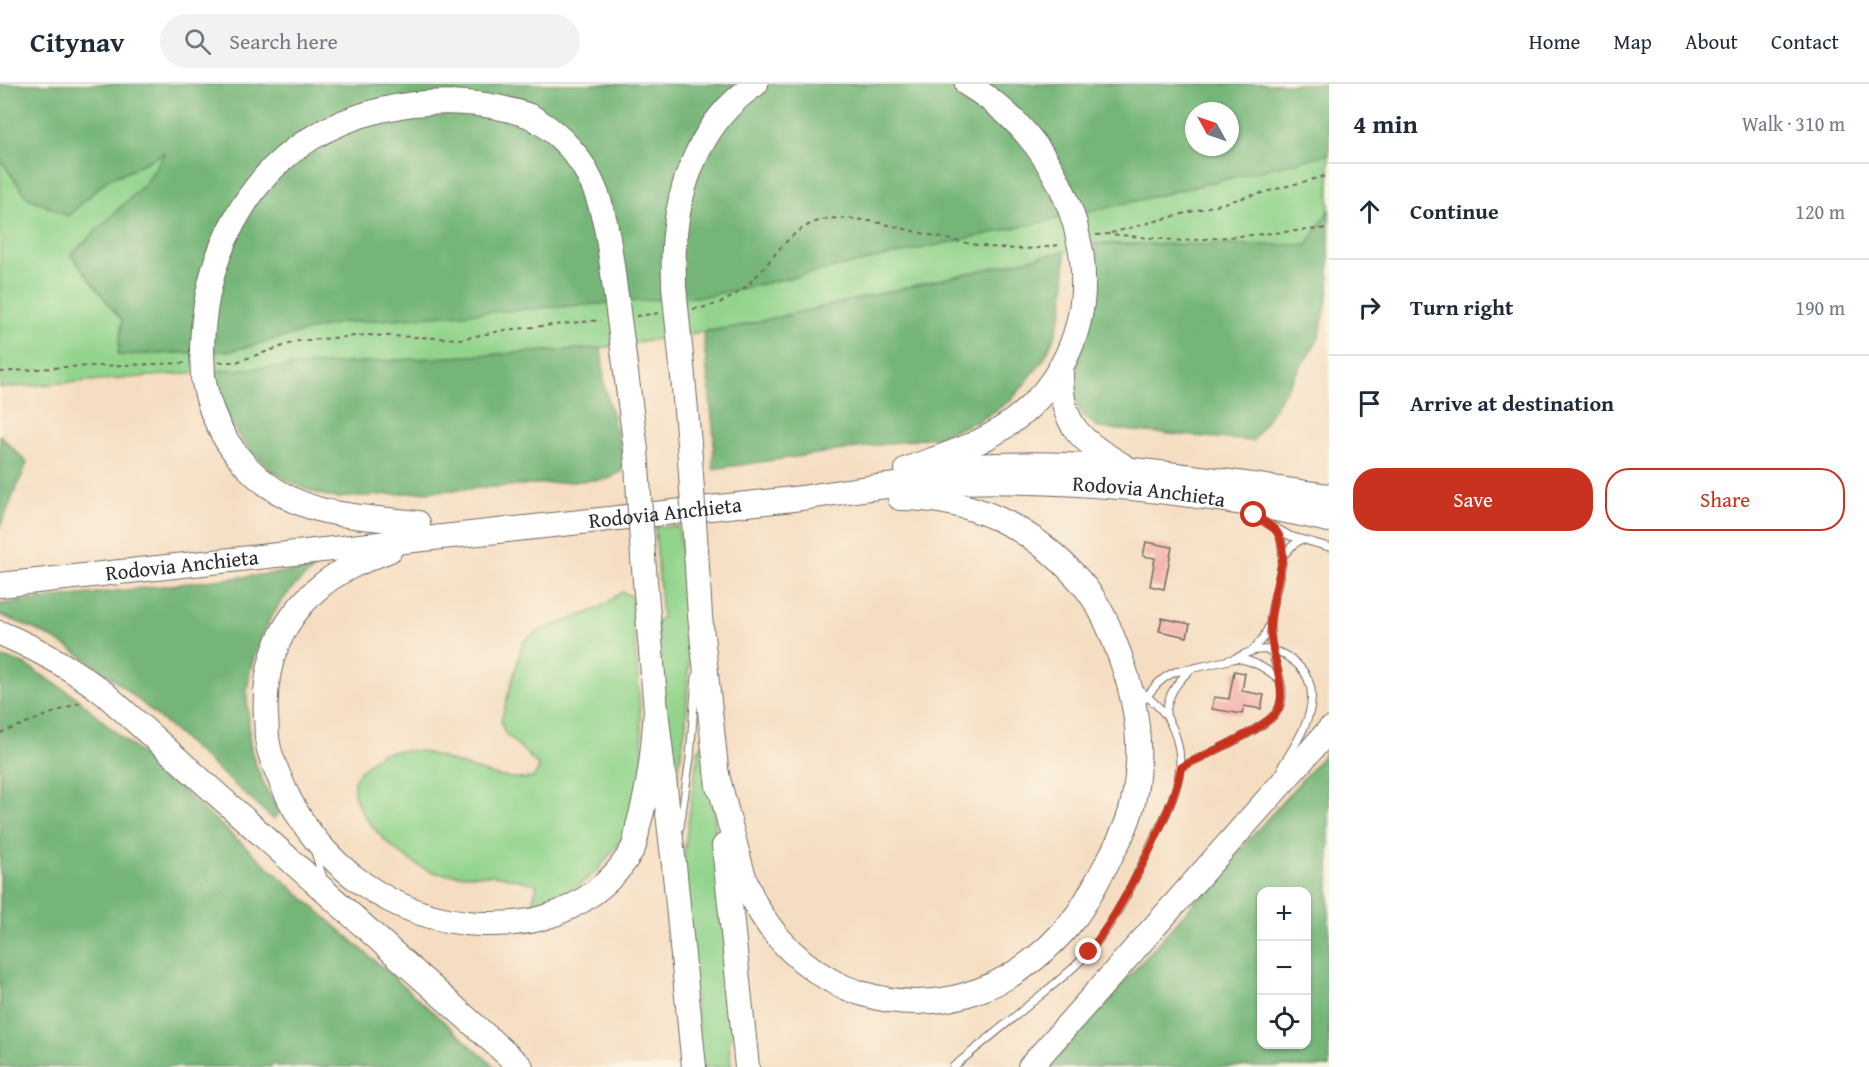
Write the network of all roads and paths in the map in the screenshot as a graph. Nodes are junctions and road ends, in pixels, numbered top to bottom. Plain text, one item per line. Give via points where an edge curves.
1 (756, 84) edge
2 (967, 84) edge
3 (1329, 175) edge
4 (1109, 234) dead end
5 (1061, 368) junction
6 (907, 469) junction
7 (1132, 471) junction
8 (1329, 496) edge
9 (793, 499) junction
10 (1225, 500) junction
11 (1329, 520) edge
12 (1277, 529) junction
13 (419, 530) junction
14 (1300, 540) junction
15 (1329, 547) edge
16 (1283, 556) junction
17 (0, 568) edge
18 (0, 585) edge
19 (700, 616) junction
20 (1270, 624) junction
21 (0, 633) edge
22 (1272, 650) junction
23 (1252, 651) junction
24 (1235, 658) junction
25 (1192, 669) junction
26 (1279, 679) junction
27 (105, 694) junction
28 (1141, 704) junction
29 (656, 710) junction
30 (1166, 715) junction
31 (1329, 730) edge
32 (0, 733) edge
33 (1181, 767) junction
34 (716, 771) junction
35 (1251, 817) junction
36 (310, 834) junction
37 (674, 865) junction
38 (328, 895) junction
39 (521, 1067) edge
40 (694, 1067) edge
41 (747, 1067) edge
42 (953, 1067) edge
43 (1030, 1067) edge

1 - 19 highway, bridge via 719,117 696,153 683,191 674,247
2 - 5 highway, bridge via 1013,119 1039,148 1063,189 1075,224 1083,269 1082,303 1072,344
3 - 4 path
5 - 6 highway via 1029,407 1003,428
5 - 7 highway via 1063,397 1078,434
6 - 7 highway, Rodovia Anchieta via 1064,465
6 - 13 highway, Rodovia Anchieta
7 - 8 highway, Rodovia Anchieta
9 - 10 highway, Rodovia Anchieta via 909,484 1028,482 1157,490
9 - 13 highway, Rodovia Anchieta
9 - 28 highway via 934,500 962,504 1011,524 1052,552 1099,606
10 - 11 highway, Rodovia Anchieta
10 - 12 lane
12 - 14 lane
12 - 16 lane
13 - 17 highway, Rodovia Anchieta
13 - 18 highway, Rodovia Anchieta
13 - 29 highway, bridge via 324,511 290,499 242,462 212,415 203,377 205,304 216,260 238,213 284,157 324,128 368,107 421,94 457,93 501,103 555,133 586,171 596,191 606,229 636,450
13 - 36 highway via 316,590 294,615 269,666 265,693 268,744 291,804
14 - 15 lane
14 - 16 lane
16 - 20 lane
19 - 34 highway
19 - 37 lane via 690,758
20 - 22 lane
20 - 23 lane
21 - 27 highway via 48,654
22 - 23 lane
22 - 26 lane
22 - 35 lane via 1283,653 1308,675 1313,704 1304,732
23 - 24 lane
24 - 25 lane
24 - 26 lane via 1261,666
25 - 28 lane via 1166,676
25 - 30 lane via 1171,692
26 - 33 lane via 1280,707 1264,724
27 - 32 path
27 - 38 highway
28 - 30 lane
28 - 34 highway via 1132,805 1092,891 1060,934 1021,969 980,991 955,998 907,1003 851,990 810,967 782,941 759,911 747,886
29 - 36 highway via 651,772 634,846 591,895 550,916 511,924 486,924 418,913 364,886
29 - 37 highway
30 - 33 lane via 1178,742
31 - 35 highway
33 - 42 lane via 1172,803 1127,896 1102,935 1075,966
34 - 41 highway
35 - 43 highway
36 - 38 lane
37 - 40 highway
38 - 39 highway

